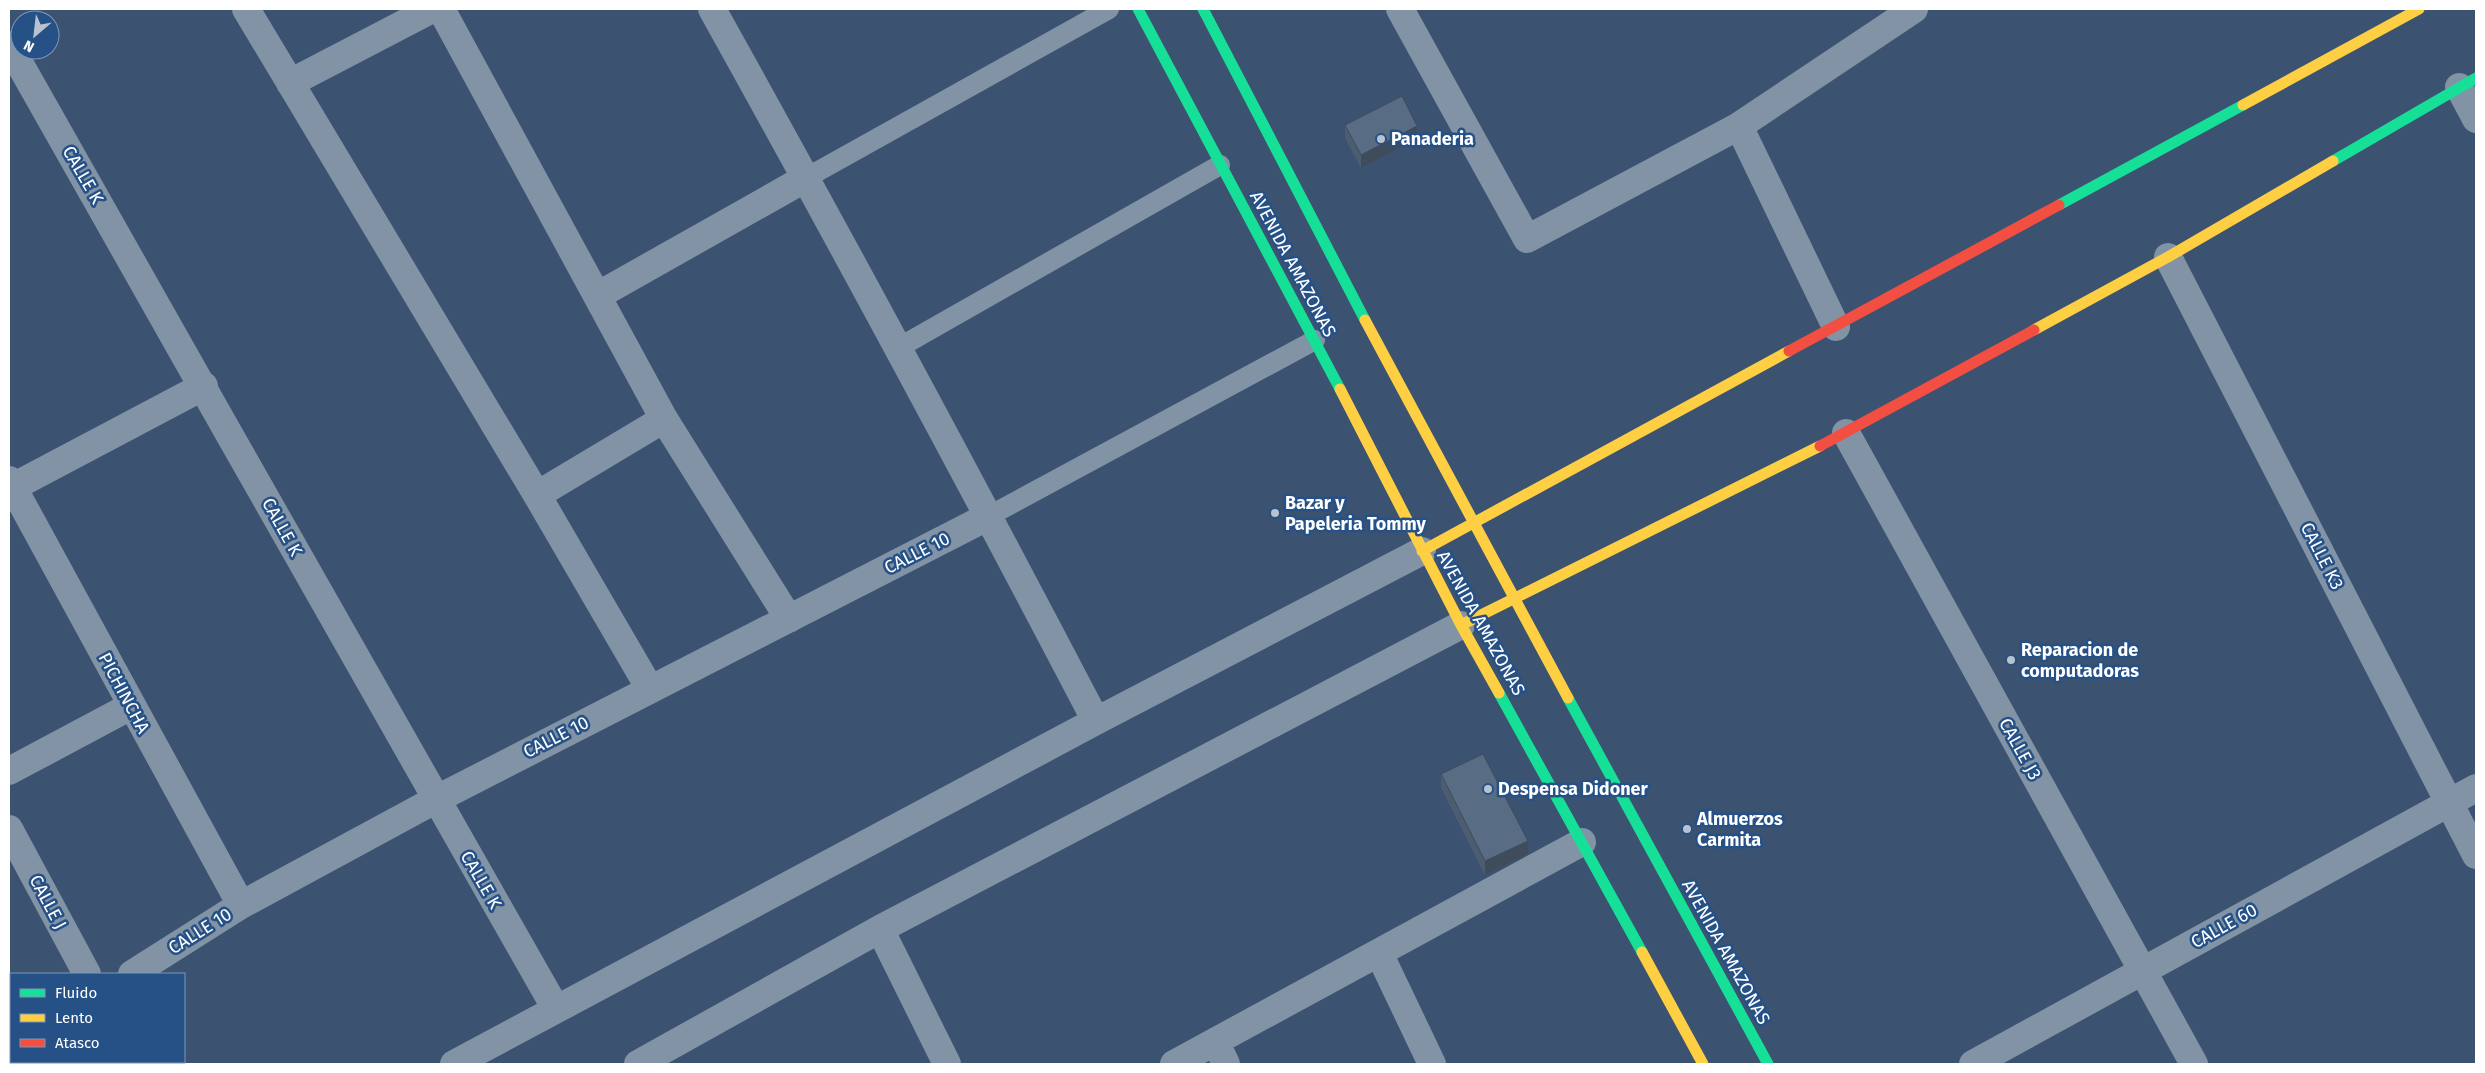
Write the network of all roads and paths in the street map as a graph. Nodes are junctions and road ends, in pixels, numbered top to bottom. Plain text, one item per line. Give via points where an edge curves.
1 (246, 9) edge
2 (432, 9) edge
3 (441, 9) edge
4 (712, 9) edge
5 (1109, 9) edge
6 (1138, 9) edge
7 (1400, 9) edge
8 (1914, 9) edge
9 (2419, 9) edge
10 (1206, 10) edge
11 (9, 45) edge
12 (290, 82) junction
13 (2468, 82) edge
14 (2476, 119) edge
15 (1739, 126) junction
16 (1220, 166) junction
17 (806, 178) junction
18 (2168, 257) junction
19 (597, 296) junction
20 (1836, 327) junction
21 (1314, 340) junction
22 (898, 348) junction
23 (204, 386) junction
24 (664, 419) junction
25 (1846, 433) junction
26 (11, 483) edge
27 (537, 495) junction
28 (989, 516) junction
29 (1473, 526) junction
30 (1422, 551) junction
31 (1513, 600) junction
32 (789, 619) junction
33 (1461, 625) junction
34 (650, 689) junction
35 (131, 706) junction
36 (1096, 721) junction
37 (9, 771) edge
38 (2476, 788) edge
39 (434, 800) junction
40 (2448, 803) junction
41 (9, 829) edge
42 (1582, 842) junction
43 (2476, 854) edge
44 (241, 905) junction
45 (880, 929) junction
46 (1379, 953) junction
47 (2142, 971) junction
48 (86, 973) edge
49 (134, 973) edge
50 (556, 1009) junction
51 (1221, 1054) edge
52 (454, 1064) edge
53 (638, 1064) edge
54 (947, 1064) edge
55 (1174, 1064) edge
56 (1432, 1064) edge
57 (1703, 1064) edge
58 (1768, 1064) edge
59 (1973, 1064) edge
60 (2194, 1064) edge

1 - 12 street
2 - 12 street
3 - 19 street
4 - 17 street
5 - 17 lane
6 - 16 street, AVENIDA AMAZONAS
7 - 15 street via 1527,239
8 - 15 street
9 - 20 street
10 - 29 street, AVENIDA AMAZONAS
11 - 23 street, CALLE K
12 - 27 street
13 - 14 street
13 - 18 street
15 - 20 street
16 - 21 street, AVENIDA AMAZONAS
16 - 22 lane
17 - 19 street
17 - 22 street
18 - 25 street
18 - 40 street, CALLE K3
19 - 24 street
20 - 29 street
21 - 28 lane
21 - 30 street, AVENIDA AMAZONAS
22 - 28 street
23 - 26 street
23 - 39 street, CALLE K
24 - 27 street
24 - 32 street
25 - 31 street
25 - 47 street, CALLE J3
26 - 35 street, PICHINCHA
27 - 34 street
28 - 32 street, CALLE 10
28 - 36 street
29 - 30 street
29 - 31 street, AVENIDA AMAZONAS
30 - 33 street, AVENIDA AMAZONAS
30 - 36 street
31 - 33 street
31 - 58 street, AVENIDA AMAZONAS
32 - 34 street, CALLE 10
33 - 42 street, AVENIDA AMAZONAS
33 - 45 street
34 - 39 street, CALLE 10
35 - 37 street
35 - 44 street, PICHINCHA
36 - 50 street
38 - 40 street, CALLE 60
39 - 44 street, CALLE 10
39 - 50 street, CALLE K
40 - 43 street, CALLE K3
40 - 47 street, CALLE 60
41 - 48 street, CALLE J
42 - 46 street
42 - 57 street, AVENIDA AMAZONAS
44 - 49 street, CALLE 10
45 - 53 street
45 - 54 street
46 - 51 street
46 - 56 street
47 - 59 street, CALLE 60
47 - 60 street, CALLE J3
50 - 52 street
51 - 55 street

